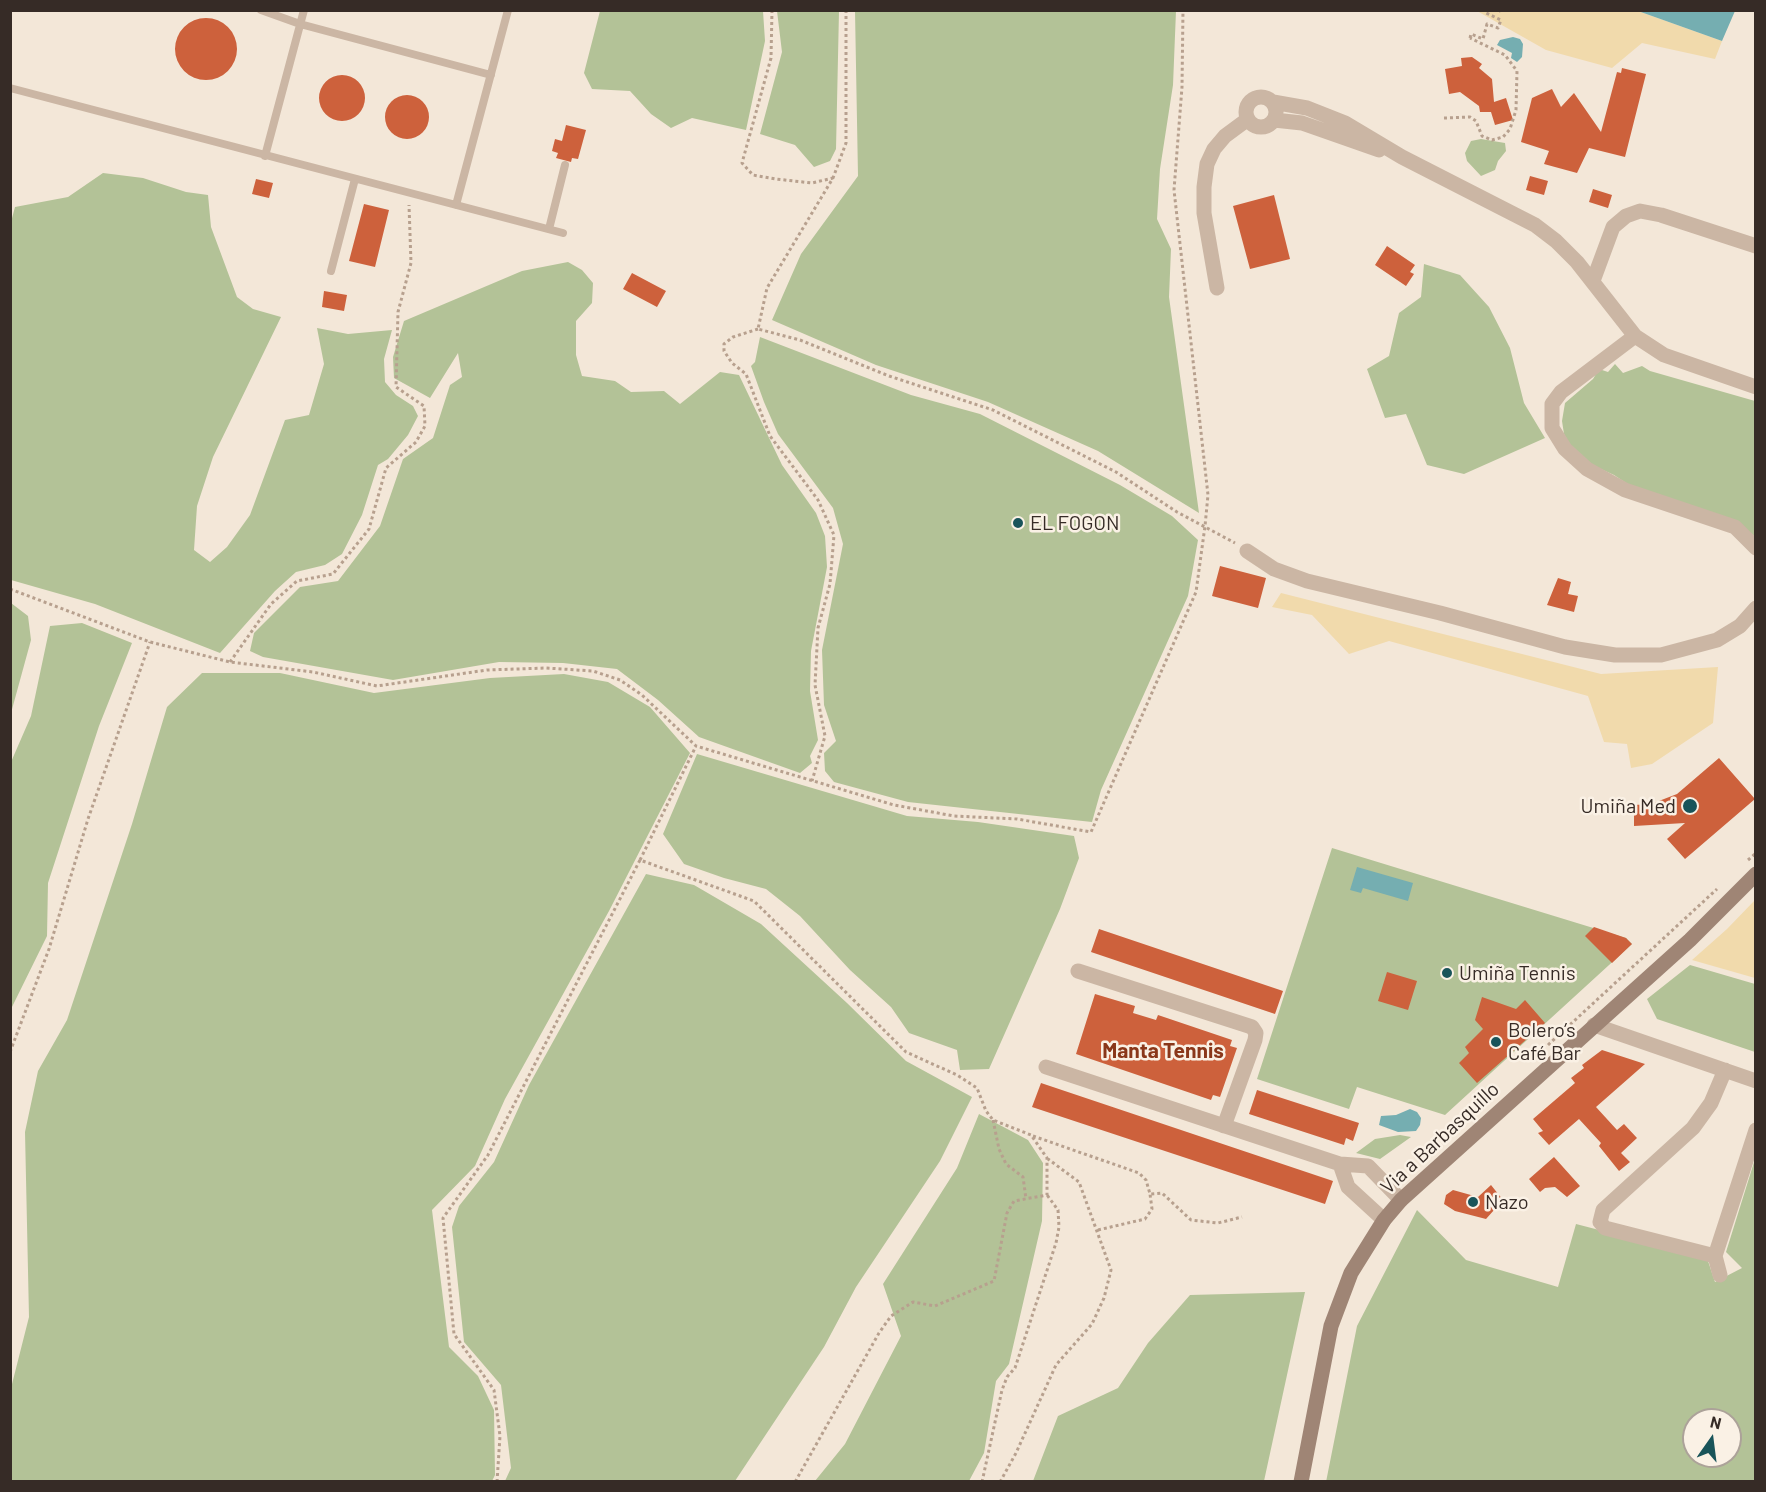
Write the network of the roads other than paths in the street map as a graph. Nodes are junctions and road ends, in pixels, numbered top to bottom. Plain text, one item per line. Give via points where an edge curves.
1 (261, 10) edge
2 (304, 10) edge
3 (508, 10) edge
4 (300, 24) junction
5 (491, 75) junction
6 (10, 88) edge
7 (1273, 102) junction
8 (1313, 118) junction
9 (1248, 119) junction
10 (1274, 120) junction
11 (265, 156) junction
12 (565, 165) dead end
13 (355, 179) junction
14 (456, 205) junction
15 (549, 229) junction
16 (563, 233) dead end
17 (1755, 246) edge
18 (331, 271) dead end
19 (1593, 281) junction
20 (1217, 288) dead end
21 (1635, 336) junction
22 (1755, 387) edge
23 (1755, 548) edge
24 (1246, 551) dead end
25 (1755, 608) edge
26 (1755, 874) edge
27 (1078, 971) dead end
28 (1594, 1025) junction
29 (1046, 1067) dead end
30 (1725, 1070) junction
31 (1755, 1081) edge
32 (1224, 1126) junction
33 (1755, 1130) edge
34 (1340, 1164) junction
35 (1401, 1200) junction
36 (1384, 1220) junction
37 (1715, 1256) junction
38 (1720, 1275) dead end
39 (1301, 1482) edge

1 - 4 lane
2 - 4 lane
3 - 5 lane
4 - 5 lane
4 - 11 lane
5 - 14 lane
6 - 11 lane
7 - 8 street
7 - 9 street via 1264,97 1254,98 1248,105
7 - 10 street
8 - 10 street
8 - 19 street via 1402,157 1536,225
9 - 10 street via 1260,126
9 - 20 street via 1225,136 1207,164 1204,213
11 - 13 lane
12 - 15 lane
13 - 14 lane
13 - 18 lane
14 - 15 lane
15 - 16 lane
17 - 19 street via 1640,211 1613,227
19 - 21 street
21 - 22 street via 1664,355
21 - 23 street via 1561,392 1552,404 1552,428 1564,449 1587,469 1625,490 1735,527
24 - 25 street via 1274,569 1307,581 1565,647 1616,655 1661,655 1717,640 1740,626
26 - 28 main road, Via a Barbasquillo via 1690,940
27 - 32 street via 1252,1027 1255,1040
28 - 30 street
28 - 35 main road, Via a Barbasquillo
29 - 32 street
30 - 31 street
30 - 37 street via 1711,1103 1693,1128 1603,1210 1600,1221 1605,1228
32 - 34 street
33 - 37 street
34 - 35 street via 1368,1166
34 - 36 street via 1348,1187
35 - 36 main road, Via a Barbasquillo
36 - 39 main road, Via a Barbasquillo via 1351,1273 1331,1326
37 - 38 street

